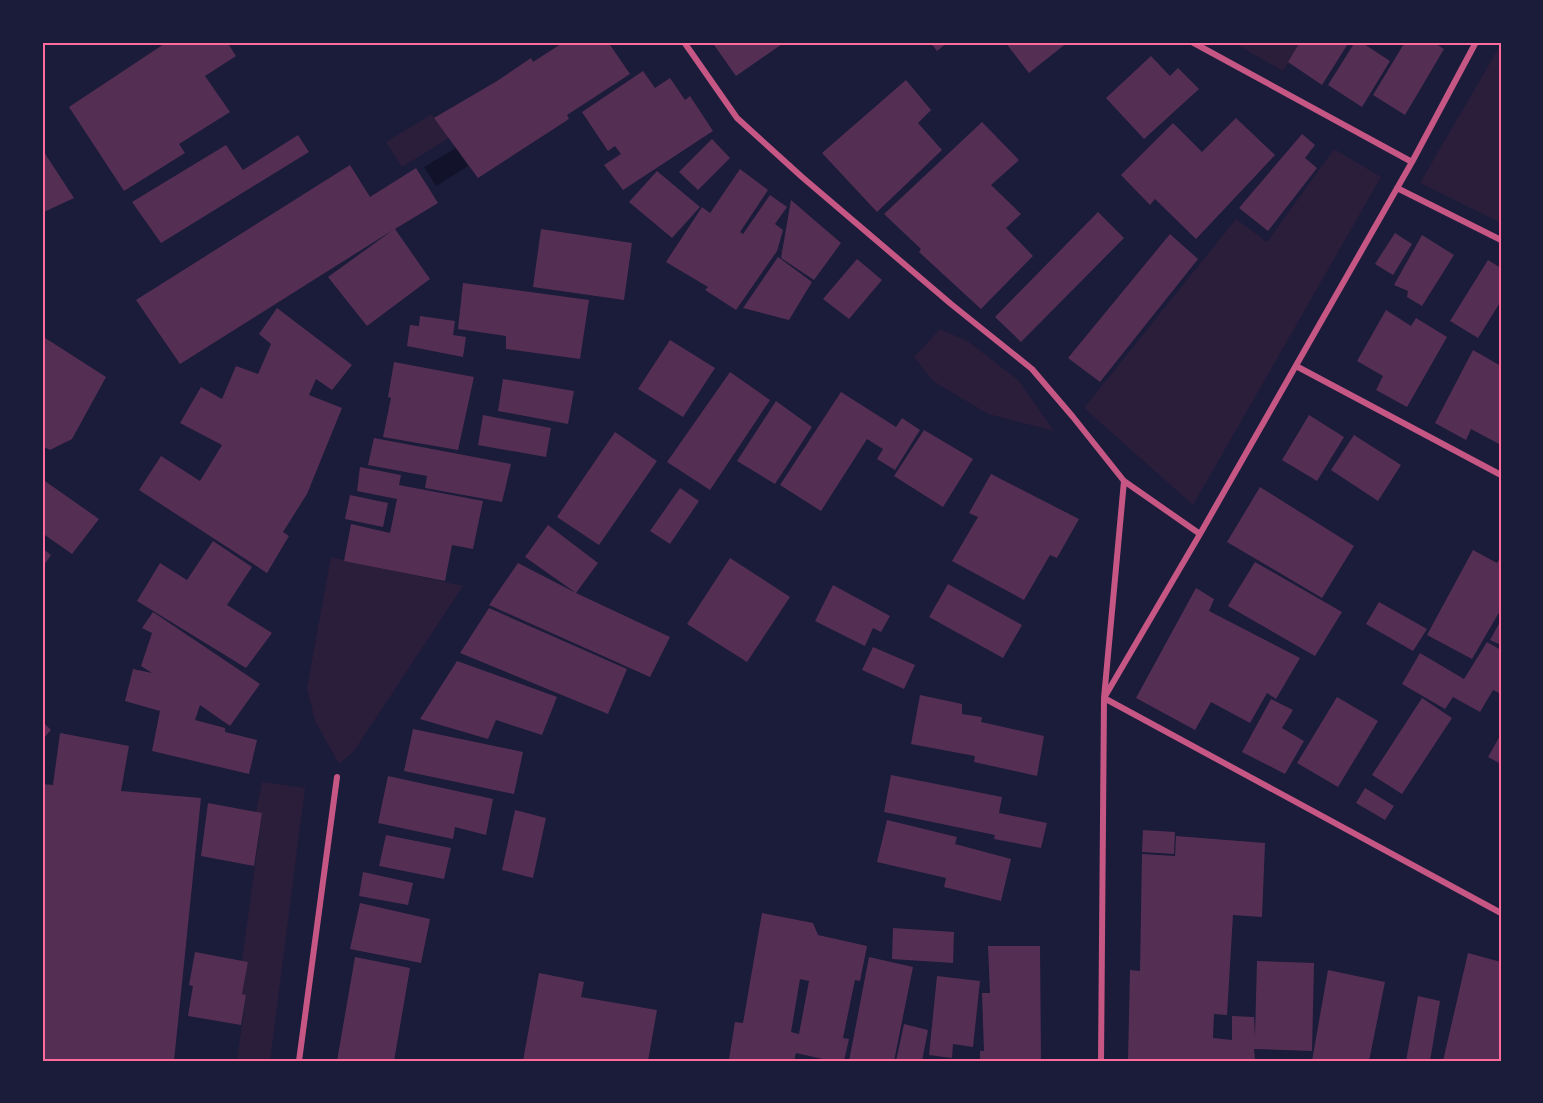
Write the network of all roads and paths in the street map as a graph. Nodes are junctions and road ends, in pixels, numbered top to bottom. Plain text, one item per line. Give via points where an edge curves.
1 (684, 42) edge
2 (1191, 42) edge
3 (1476, 42) edge
4 (1412, 162) junction
5 (1397, 188) junction
6 (1501, 240) edge
7 (1296, 366) junction
8 (1501, 475) edge
9 (1124, 482) junction
10 (1200, 534) junction
11 (1104, 698) junction
12 (337, 777) dead end
13 (1501, 913) edge
14 (299, 1061) edge
15 (1101, 1061) edge

1 - 9 street via 737,118 1032,369
2 - 4 street
3 - 4 street
4 - 5 street
5 - 6 street
5 - 7 street
7 - 8 street
7 - 10 street
9 - 10 street
9 - 11 street
10 - 11 street
11 - 13 street
11 - 15 street
12 - 14 street

